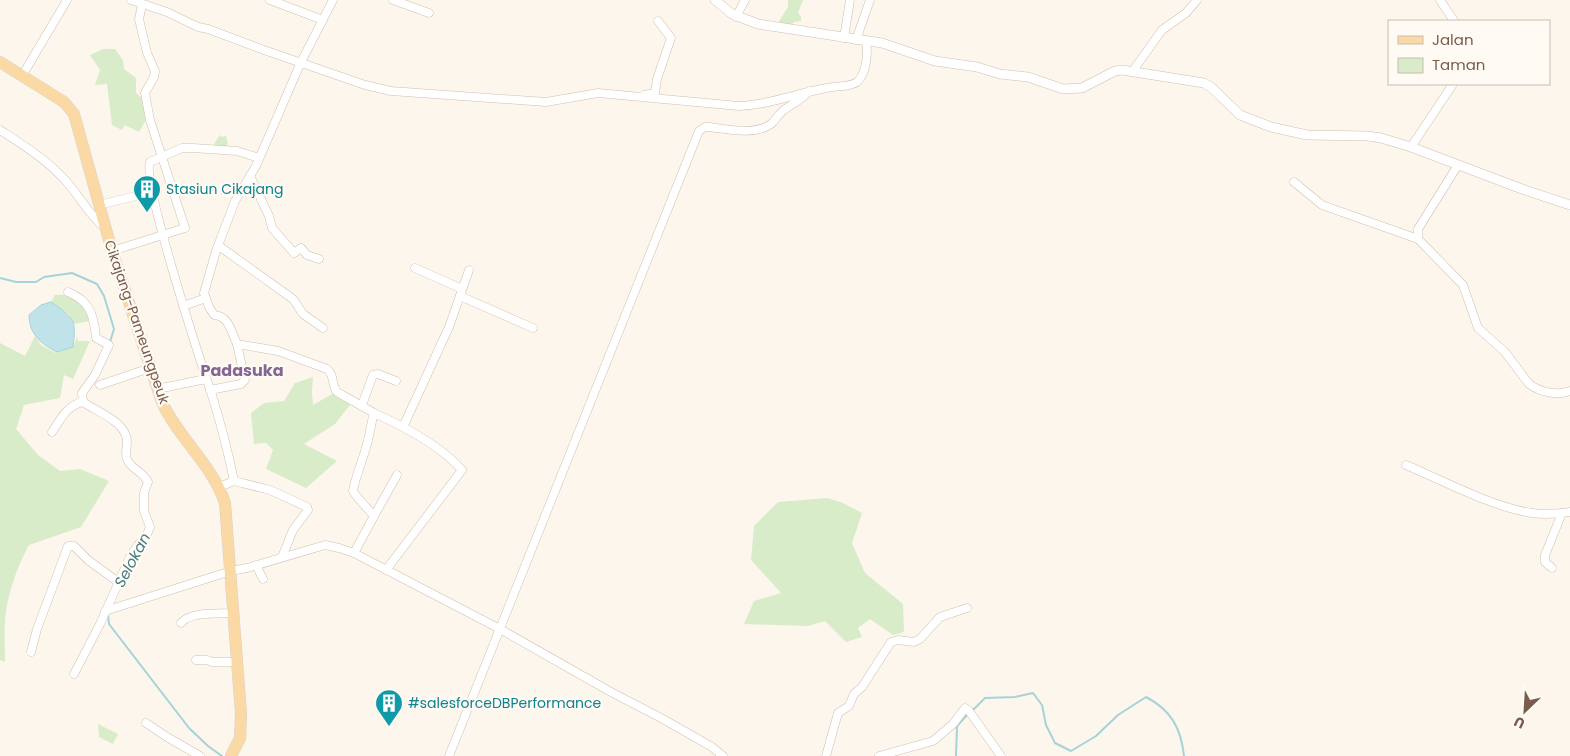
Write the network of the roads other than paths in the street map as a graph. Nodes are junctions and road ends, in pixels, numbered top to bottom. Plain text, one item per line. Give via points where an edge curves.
1 (67, 0) edge
2 (130, 0) edge
3 (270, 0) edge
4 (333, 0) edge
5 (393, 0) edge
6 (715, 0) edge
7 (745, 0) edge
8 (850, 0) edge
9 (870, 0) edge
10 (1197, 0) edge
11 (1440, 0) edge
12 (142, 5) junction
13 (429, 13) dead end
14 (736, 17) junction
15 (323, 20) junction
16 (1453, 20) edge
17 (658, 21) dead end
18 (844, 38) junction
19 (856, 40) junction
20 (866, 41) junction
21 (0, 62) edge
22 (301, 62) junction
23 (1132, 72) junction
24 (22, 76) junction
25 (1452, 85) edge
26 (809, 91) junction
27 (637, 97) junction
28 (0, 130) edge
29 (1411, 147) junction
30 (163, 156) junction
31 (259, 158) junction
32 (1458, 164) junction
33 (250, 176) junction
34 (1294, 182) dead end
35 (152, 192) junction
36 (99, 205) junction
37 (1570, 205) edge
38 (106, 229) junction
39 (163, 235) junction
40 (1418, 239) junction
41 (218, 246) junction
42 (112, 250) junction
43 (319, 259) dead end
44 (415, 268) dead end
45 (469, 270) dead end
46 (68, 292) dead end
47 (461, 292) junction
48 (206, 298) junction
49 (183, 306) junction
50 (323, 328) dead end
51 (533, 328) dead end
52 (237, 344) junction
53 (150, 368) junction
54 (206, 379) junction
55 (396, 381) dead end
56 (100, 385) dead end
57 (157, 389) junction
58 (210, 390) junction
59 (1570, 391) edge
60 (83, 402) junction
61 (362, 405) junction
62 (374, 413) junction
63 (403, 427) junction
64 (52, 432) dead end
65 (1406, 465) dead end
66 (397, 475) dead end
67 (234, 481) junction
68 (219, 487) junction
69 (1566, 513) edge
70 (374, 516) junction
71 (354, 553) junction
72 (282, 557) junction
73 (256, 565) junction
74 (1552, 568) dead end
75 (386, 570) junction
76 (231, 571) junction
77 (263, 579) dead end
78 (118, 582) junction
79 (966, 608) dead end
80 (109, 610) junction
81 (234, 613) junction
82 (181, 623) dead end
83 (500, 629) junction
84 (31, 652) dead end
85 (196, 660) dead end
86 (237, 662) junction
87 (74, 674) dead end
88 (146, 722) dead end
89 (200, 756) edge
90 (231, 756) edge
91 (449, 756) edge
92 (723, 756) edge
93 (826, 756) edge
94 (878, 756) edge
95 (1001, 756) edge

1 - 24 street
2 - 12 street
3 - 15 street
4 - 15 street
5 - 13 street
6 - 14 street
7 - 14 street
8 - 18 street
9 - 19 street
10 - 23 street via 1186,13 1162,30
11 - 16 street
12 - 22 street
12 - 30 street via 139,19 155,72 145,96
14 - 18 street via 758,24
15 - 22 street
17 - 27 street via 671,38 655,93
18 - 19 street
19 - 20 street
20 - 23 street via 882,43 935,61 1028,77 1070,90 1082,88 1115,71
20 - 26 street via 867,59 858,81
21 - 24 main road, Cikajang-Pameungpeuk
22 - 27 street via 391,91 546,102 598,93
22 - 31 street
23 - 29 street via 1204,83 1240,115 1277,129 1307,134 1368,136
24 - 36 main road, Cikajang-Pameungpeuk via 71,109
25 - 29 street
26 - 27 street via 750,106
26 - 83 street via 762,128 705,127 699,131
28 - 38 street via 57,171 92,218
29 - 32 street
30 - 31 street via 182,148 193,148 237,151
30 - 35 street via 148,164
30 - 39 street via 186,225
31 - 33 street
32 - 37 street
32 - 40 street via 1418,229
33 - 41 street via 235,201
33 - 43 street via 273,230 294,253 301,248 307,255
34 - 40 street via 1322,206
35 - 36 street
35 - 39 street
36 - 38 main road, Cikajang-Pameungpeuk
38 - 42 main road, Cikajang-Pameungpeuk
39 - 42 street
39 - 49 street
40 - 59 street via 1462,285 1478,328 1505,352 1529,384 1554,394
41 - 48 street via 205,290
41 - 50 street via 293,299 303,314
42 - 53 main road, Cikajang-Pameungpeuk
44 - 47 street
45 - 47 street
46 - 60 street via 86,303 95,323 96,338 109,345 95,375 82,393
47 - 51 street
47 - 63 street via 447,332
48 - 49 street
48 - 52 street via 214,315 225,318
49 - 54 street
52 - 58 street via 245,380 241,384
52 - 61 street via 278,351 327,369 332,374 335,390
53 - 56 street
53 - 57 main road, Cikajang-Pameungpeuk
54 - 57 street
54 - 58 street
55 - 61 street via 373,375
57 - 68 main road, Cikajang-Pameungpeuk via 169,414
58 - 67 street
60 - 64 street via 67,410
60 - 78 street via 121,427 126,436 127,459 148,482 144,511 150,527
61 - 62 street
62 - 63 street
62 - 70 street via 354,491
63 - 75 street via 462,470
65 - 69 street via 1517,510 1548,515
66 - 70 street
67 - 68 street
67 - 72 street via 270,490 308,510 293,530
68 - 76 main road, Cikajang-Pameungpeuk via 226,506
69 - 74 street via 1545,555 1545,562
70 - 71 street
71 - 72 street via 325,545
71 - 75 street
72 - 73 street
73 - 76 street
73 - 77 street
75 - 83 street
76 - 80 street
76 - 81 main road, Cikajang-Pameungpeuk
78 - 80 street
78 - 84 street via 74,546 68,546 36,629
79 - 93 street via 940,617 914,642 891,642 849,706 838,713
80 - 87 street
81 - 82 street via 187,617
81 - 86 main road, Cikajang-Pameungpeuk
83 - 91 street
83 - 92 street via 662,718
85 - 86 street
86 - 90 main road, Cikajang-Pameungpeuk via 240,734
88 - 89 street
94 - 95 street via 933,742 965,708

